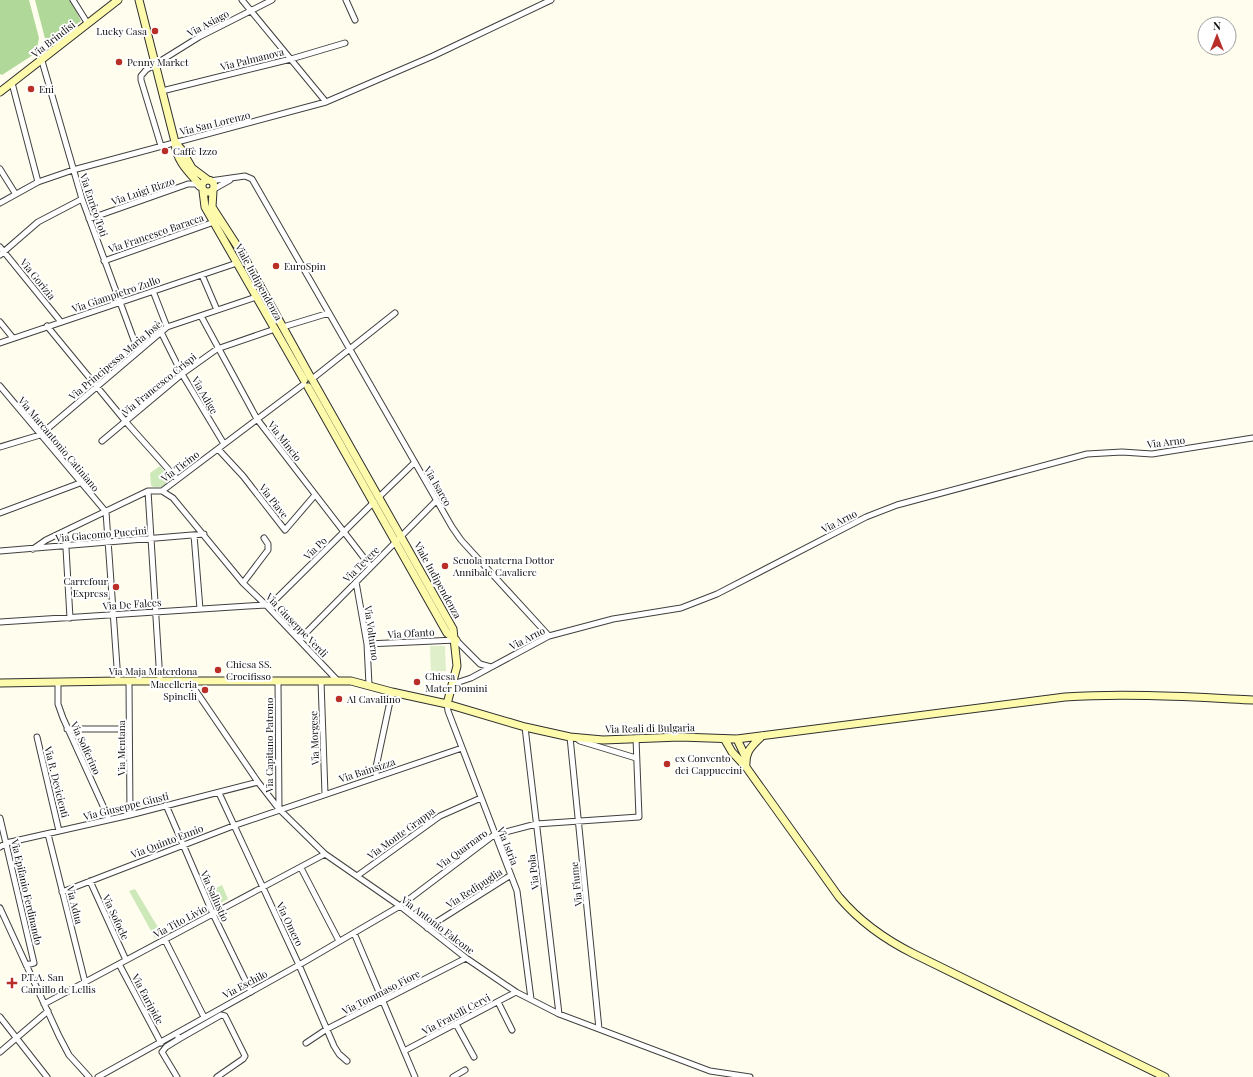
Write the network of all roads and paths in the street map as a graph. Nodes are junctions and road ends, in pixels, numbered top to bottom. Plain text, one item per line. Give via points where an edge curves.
1 (73, 0) edge
2 (118, 0) edge
3 (139, 0) edge
4 (242, 0) edge
5 (272, 0) edge
6 (346, 0) edge
7 (551, 0) edge
8 (251, 11) junction
9 (355, 20) dead end
10 (88, 24) junction
11 (345, 43) dead end
12 (291, 59) junction
13 (42, 61) junction
14 (156, 66) junction
15 (12, 83) junction
16 (162, 91) junction
17 (0, 92) edge
18 (326, 102) junction
19 (175, 142) junction
20 (161, 146) junction
21 (0, 169) edge
22 (73, 170) junction
23 (239, 177) junction
24 (209, 180) junction
25 (38, 182) junction
26 (202, 189) junction
27 (213, 190) junction
28 (15, 193) junction
29 (82, 199) junction
30 (0, 203) edge
31 (89, 219) junction
32 (214, 222) junction
33 (0, 247) edge
34 (2, 253) edge
35 (104, 260) junction
36 (237, 262) junction
37 (202, 275) junction
38 (153, 291) junction
39 (256, 297) junction
40 (119, 303) junction
41 (217, 310) junction
42 (329, 313) junction
43 (395, 314) dead end
44 (201, 316) junction
45 (0, 322) edge
46 (61, 322) junction
47 (47, 326) junction
48 (167, 327) junction
49 (283, 327) junction
50 (275, 329) junction
51 (161, 332) junction
52 (13, 338) junction
53 (0, 343) edge
54 (217, 349) junction
55 (350, 349) junction
56 (138, 351) junction
57 (182, 374) junction
58 (309, 382) junction
59 (0, 386) edge
60 (96, 386) junction
61 (257, 419) junction
62 (126, 422) junction
63 (40, 435) junction
64 (1253, 438) edge
65 (102, 441) dead end
66 (224, 444) junction
67 (0, 447) edge
68 (218, 449) junction
69 (414, 463) junction
70 (177, 479) junction
71 (80, 483) junction
72 (148, 491) junction
73 (162, 491) junction
74 (315, 495) junction
75 (376, 499) junction
76 (436, 501) junction
77 (106, 512) junction
78 (0, 513) edge
79 (65, 531) junction
80 (344, 533) junction
81 (204, 534) junction
82 (194, 535) junction
83 (264, 538) dead end
84 (151, 539) junction
85 (399, 539) junction
86 (109, 542) junction
87 (66, 546) junction
88 (33, 549) junction
89 (0, 552) edge
90 (371, 568) junction
91 (356, 582) junction
92 (243, 583) junction
93 (267, 606) junction
94 (200, 609) junction
95 (155, 612) junction
96 (114, 614) junction
97 (70, 618) junction
98 (0, 622) edge
99 (549, 636) junction
100 (299, 640) junction
101 (456, 640) junction
102 (367, 644) junction
103 (491, 667) junction
104 (337, 680) junction
105 (118, 681) junction
106 (129, 681) junction
107 (160, 681) junction
108 (189, 681) junction
109 (321, 681) junction
110 (58, 682) junction
111 (278, 682) junction
112 (0, 683) edge
113 (454, 684) junction
114 (369, 685) junction
115 (392, 692) junction
116 (1253, 700) edge
117 (447, 704) junction
118 (525, 727) junction
119 (67, 729) junction
120 (129, 729) junction
121 (762, 736) junction
122 (36, 737) dead end
123 (573, 737) junction
124 (636, 738) junction
125 (725, 740) junction
126 (737, 740) junction
127 (462, 748) junction
128 (745, 756) junction
129 (636, 758) junction
130 (746, 767) junction
131 (376, 777) junction
132 (258, 782) junction
133 (219, 793) junction
134 (325, 794) junction
135 (481, 798) junction
136 (166, 806) junction
137 (279, 809) junction
138 (130, 815) junction
139 (0, 818) edge
140 (109, 819) junction
141 (579, 823) junction
142 (536, 824) junction
143 (233, 826) junction
144 (59, 831) junction
145 (48, 834) junction
146 (494, 835) junction
147 (6, 843) junction
148 (183, 845) junction
149 (0, 847) edge
150 (324, 854) junction
151 (301, 868) junction
152 (510, 875) junction
153 (356, 876) junction
154 (90, 881) junction
155 (262, 888) junction
156 (62, 892) junction
157 (400, 906) junction
158 (0, 908) edge
159 (213, 914) junction
160 (427, 928) junction
161 (354, 933) junction
162 (165, 940) junction
163 (339, 941) junction
164 (466, 958) junction
165 (126, 960) junction
166 (119, 964) junction
167 (26, 965) junction
168 (299, 965) junction
169 (85, 982) junction
170 (251, 992) junction
171 (516, 992) junction
172 (531, 1000) junction
173 (383, 1002) junction
174 (498, 1002) junction
175 (44, 1004) junction
176 (48, 1012) junction
177 (559, 1014) junction
178 (0, 1017) edge
179 (204, 1017) junction
180 (456, 1024) junction
181 (327, 1029) junction
182 (512, 1030) dead end
183 (599, 1030) junction
184 (177, 1033) junction
185 (17, 1038) junction
186 (179, 1039) junction
187 (161, 1043) junction
188 (306, 1043) dead end
189 (404, 1051) junction
190 (0, 1052) edge
191 (474, 1057) dead end
192 (347, 1061) dead end
193 (465, 1070) dead end
194 (710, 1071) junction
195 (47, 1077) edge
196 (89, 1077) edge
197 (98, 1077) edge
198 (177, 1077) edge
199 (218, 1077) edge
200 (415, 1077) edge
201 (453, 1077) edge
202 (716, 1077) edge
203 (750, 1077) edge
204 (1165, 1077) edge

1 - 10 street
2 - 10 main road, Via Brindisi
3 - 14 main road
4 - 8 street
5 - 8 street, Via Asiago
6 - 9 street
7 - 18 street, Via San Lorenzo via 433,56
8 - 12 street
8 - 14 street, Via Asiago via 199,37
10 - 13 main road, Via Brindisi
11 - 12 street, Via Palmanova
12 - 16 street, Via Palmanova
12 - 18 street
13 - 15 main road, Via Brindisi
13 - 22 street, Via Enrico Toti
14 - 16 main road
14 - 20 street, Via Asiago via 146,70 141,80
15 - 17 main road, Via Brindisi
15 - 25 street
16 - 19 main road
18 - 19 street, Via San Lorenzo
19 - 20 street, Via San Lorenzo
19 - 24 main road via 182,149 192,168
19 - 26 main road via 176,152
20 - 22 street, Via San Lorenzo
21 - 28 street
22 - 25 street, Via San Lorenzo
22 - 29 street, Via Enrico Toti
23 - 24 street
23 - 27 street via 222,183
23 - 42 street, Via Isarco via 252,179
24 - 26 main road via 204,182
24 - 27 main road via 213,183
25 - 28 street, Via San Lorenzo
26 - 27 main road via 209,193
26 - 31 street, Via Luigi Rizzo via 196,184 188,184
26 - 32 main road, Viale Indipendenza via 205,207
27 - 49 main road, Viale Indipendenza via 212,207 243,255
28 - 30 street, Via San Lorenzo
29 - 31 street, Via Enrico Toti
29 - 34 street via 38,222
31 - 35 street, Via Enrico Toti
32 - 35 street, Via Francesco Baracca
32 - 36 main road, Viale Indipendenza
33 - 34 street, Via Gorizia
34 - 46 street, Via Gorizia
35 - 40 street, Via Enrico Toti
36 - 37 street, Via Giampietro Zullo
36 - 39 main road, Viale Indipendenza
37 - 38 street, Via Giampietro Zullo
37 - 41 street
38 - 40 street, Via Giampietro Zullo
38 - 48 street
39 - 41 street, Via Principessa Maria Josè
39 - 50 main road, Viale Indipendenza
40 - 46 street, Via Giampietro Zullo
40 - 56 street, Via Enrico Toti
41 - 44 street, Via Principessa Maria Josè
42 - 49 street
42 - 55 street, Via Isarco
43 - 55 street, Via Ticino
44 - 48 street, Via Principessa Maria Josè
44 - 54 street, Via Mincio
45 - 52 street
46 - 47 street, Via Giampietro Zullo
47 - 52 street, Via Giampietro Zullo
47 - 60 street
48 - 51 street, Via Principessa Maria Josè
49 - 58 main road, Viale Indipendenza
50 - 54 street, Via Francesco Crispi
50 - 58 main road, Viale Indipendenza
51 - 56 street, Via Principessa Maria Josè
51 - 57 street, Via Adige
52 - 53 street, Via Giampietro Zullo
54 - 57 street, Via Francesco Crispi
54 - 61 street, Via Mincio
55 - 58 street, Via Ticino
55 - 69 street, Via Isarco
56 - 60 street, Via Principessa Maria Josè
57 - 62 street, Via Francesco Crispi
57 - 66 street, Via Adige
58 - 61 street, Via Ticino
58 - 75 main road, Viale Indipendenza
59 - 63 street, Via Marcantonio Catiniano
60 - 62 street
60 - 63 street, Via Principessa Maria Josè
61 - 66 street, Via Ticino
61 - 74 street, Via Mincio
62 - 65 street, Via Francesco Crispi
62 - 70 street
63 - 67 street
63 - 71 street, Via Marcantonio Catiniano
64 - 99 street, Via Arno via 1152,454 1087,454 897,504 866,517 717,594 681,608 614,619
66 - 68 street, Via Ticino
68 - 70 street, Via Ticino
68 - 74 street, Via Piave via 243,476 285,530
69 - 75 street, Via Po
69 - 76 street, Via Isarco
70 - 73 street, Via Ticino
71 - 77 street, Via Marcantonio Catiniano
71 - 78 street
72 - 73 street, Via Ticino
72 - 77 street, Via Ticino
72 - 84 street
73 - 81 street, Via Giuseppe Verdi via 173,498
74 - 80 street, Via Mincio
75 - 80 street, Via Po
75 - 85 main road, Viale Indipendenza
76 - 85 street, Via Tevere
76 - 99 street, Via Isarco via 461,540
77 - 79 street, Via Ticino
77 - 86 street
79 - 87 street
79 - 88 street, Via Ticino
80 - 90 street, Via Mincio
80 - 93 street, Via Po
81 - 82 street, Via Giacomo Puccini
81 - 92 street, Via Giuseppe Verdi
82 - 84 street, Via Giacomo Puccini
82 - 94 street
83 - 92 street via 268,550
84 - 86 street, Via Giacomo Puccini
84 - 95 street
85 - 90 street, Via Tevere
85 - 101 main road, Viale Indipendenza via 453,629
86 - 87 street, Via Giacomo Puccini
86 - 96 street
87 - 88 street, Via Giacomo Puccini
87 - 97 street
88 - 89 street, Via Giacomo Puccini
90 - 91 street, Via Tevere
91 - 100 street, Via Tevere
91 - 102 street, Via Volturno
92 - 93 street, Via Giuseppe Verdi
93 - 94 street, Via De Falces
93 - 100 street, Via Giuseppe Verdi
94 - 95 street, Via De Falces
95 - 96 street, Via De Falces
95 - 107 street
96 - 97 street, Via De Falces
96 - 105 street
97 - 98 street, Via De Falces
99 - 103 street, Via Arno
100 - 104 street, Via Giuseppe Verdi
101 - 102 street, Via Ofanto
101 - 103 street via 480,664
101 - 113 main road, Viale Indipendenza via 457,666
102 - 114 street, Via Volturno
103 - 113 street, Via Arno
104 - 109 main road, Via Maja Materdona
104 - 114 main road, Via Maja Materdona
105 - 106 main road, Via Maja Materdona
105 - 110 main road, Via Maja Materdona
106 - 107 main road, Via Maja Materdona
106 - 120 street, Via Mentana
107 - 108 main road, Via Maja Materdona
108 - 111 main road, Via Maja Materdona
108 - 132 street, Via Antonio Falcone
109 - 111 main road, Via Maja Materdona
109 - 134 street, Via Morgese
110 - 112 main road, Via Maja Materdona
110 - 119 street, Via Solferino via 58,704
111 - 137 street, Via Capitano Patrono
113 - 117 main road, Viale Indipendenza
114 - 115 main road, Via Maja Materdona
115 - 117 main road, Via Maja Materdona
115 - 131 street via 376,766
116 - 121 main road, Via Reali di Bulgaria via 1136,694 1065,697
117 - 118 main road, Via Reali di Bulgaria
117 - 127 street, Via Istria
118 - 123 main road, Via Reali di Bulgaria
118 - 142 street, Via Pola
119 - 120 street
119 - 140 street, Via Solferino
120 - 138 street, Via Mentana
121 - 126 main road, Via Reali di Bulgaria
121 - 128 main road
122 - 144 street, Via R. Devicienti
123 - 124 main road, Via Reali di Bulgaria via 603,740
123 - 129 street, Via Reali di Bulgaria
123 - 141 street, Via Fiume
124 - 125 main road, Via Reali di Bulgaria via 694,737
124 - 129 street
125 - 126 main road, Via Reali di Bulgaria
125 - 130 main road
126 - 128 main road
127 - 131 street, Via Bainsizza
127 - 135 street, Via Istria
128 - 130 main road
129 - 141 street, Via Quarnaro via 639,817
130 - 204 main road via 839,897 874,931 914,954
131 - 134 street, Via Bainsizza
132 - 133 street, Via Giuseppe Giusti
132 - 137 street, Via Antonio Falcone
133 - 136 street, Via Giuseppe Giusti
133 - 143 street, Via Omero
134 - 137 street, Via Bainsizza
135 - 146 street, Via Istria
135 - 153 street, Via Monte Grappa via 440,816
136 - 138 street, Via Giuseppe Giusti
136 - 148 street, Via Sallustio
137 - 143 street, Via Quinto Ennio
137 - 150 street, Via Antonio Falcone
138 - 140 street, Via Giuseppe Giusti
139 - 147 street, Via Epifanio Ferdinando
140 - 144 street, Via Giuseppe Giusti
141 - 142 street, Via Quarnaro
141 - 183 street, Via Fiume
142 - 146 street, Via Quarnaro
142 - 177 street, Via Pola
143 - 148 street, Via Quinto Ennio
143 - 155 street, Via Omero
144 - 145 street, Via Giuseppe Giusti
145 - 147 street, Via Giuseppe Giusti
145 - 156 street, Via Adua
146 - 152 street, Via Istria
146 - 157 street, Via Quarnaro
147 - 149 street, Via Giuseppe Giusti
147 - 167 street, Via Epifanio Ferdinando via 34,963
148 - 154 street, Via Quinto Ennio
148 - 159 street, Via Sallustio
150 - 151 street, Via Tito Livio
150 - 153 street, Via Antonio Falcone
151 - 155 street, Via Tito Livio
151 - 163 street
152 - 160 street, Via Redipuglia
152 - 172 street, Via Istria via 517,891
153 - 157 street, Via Antonio Falcone
154 - 156 street, Via Quinto Ennio
154 - 165 street, Via Sofocle
155 - 159 street, Via Tito Livio
155 - 168 street, Via Omero
156 - 169 street, Via Adua
157 - 160 street, Via Antonio Falcone
157 - 161 street, Via Eschilo
158 - 167 street
159 - 162 street, Via Tito Livio
159 - 170 street, Via Sallustio
160 - 164 street, Via Antonio Falcone
161 - 163 street, Via Eschilo
161 - 173 street
162 - 165 street, Via Tito Livio
162 - 179 street
163 - 168 street, Via Eschilo
164 - 171 street, Via Antonio Falcone
164 - 173 street, Via Tommaso Fiore
165 - 166 street, Via Tito Livio
166 - 169 street, Via Tito Livio
166 - 187 street, Via Euripide
167 - 175 street
168 - 170 street, Via Eschilo
168 - 181 street, Via Omero
169 - 175 street, Via Tito Livio
170 - 179 street, Via Eschilo
171 - 172 street, Via Antonio Falcone
171 - 174 street, Via Fratelli Cervi
172 - 177 street, Via Antonio Falcone
173 - 181 street, Via Tommaso Fiore
173 - 189 street
174 - 180 street, Via Fratelli Cervi
174 - 182 street
175 - 176 street
176 - 185 street
176 - 196 street via 69,1055
177 - 183 street, Via Antonio Falcone
178 - 185 street
179 - 184 street, Via Eschilo
180 - 189 street, Via Fratelli Cervi
180 - 191 street
181 - 188 street, Via Tommaso Fiore
181 - 192 street, Via Omero via 336,1050
183 - 194 street, Via Antonio Falcone
184 - 186 street
184 - 187 street, Via Eschilo
185 - 190 street
185 - 195 street
186 - 198 street via 162,1052
186 - 199 street via 220,1015 225,1016 245,1056
187 - 197 street, Via Eschilo
189 - 200 street
193 - 201 street
194 - 202 street
194 - 203 street, Via Antonio Falcone

